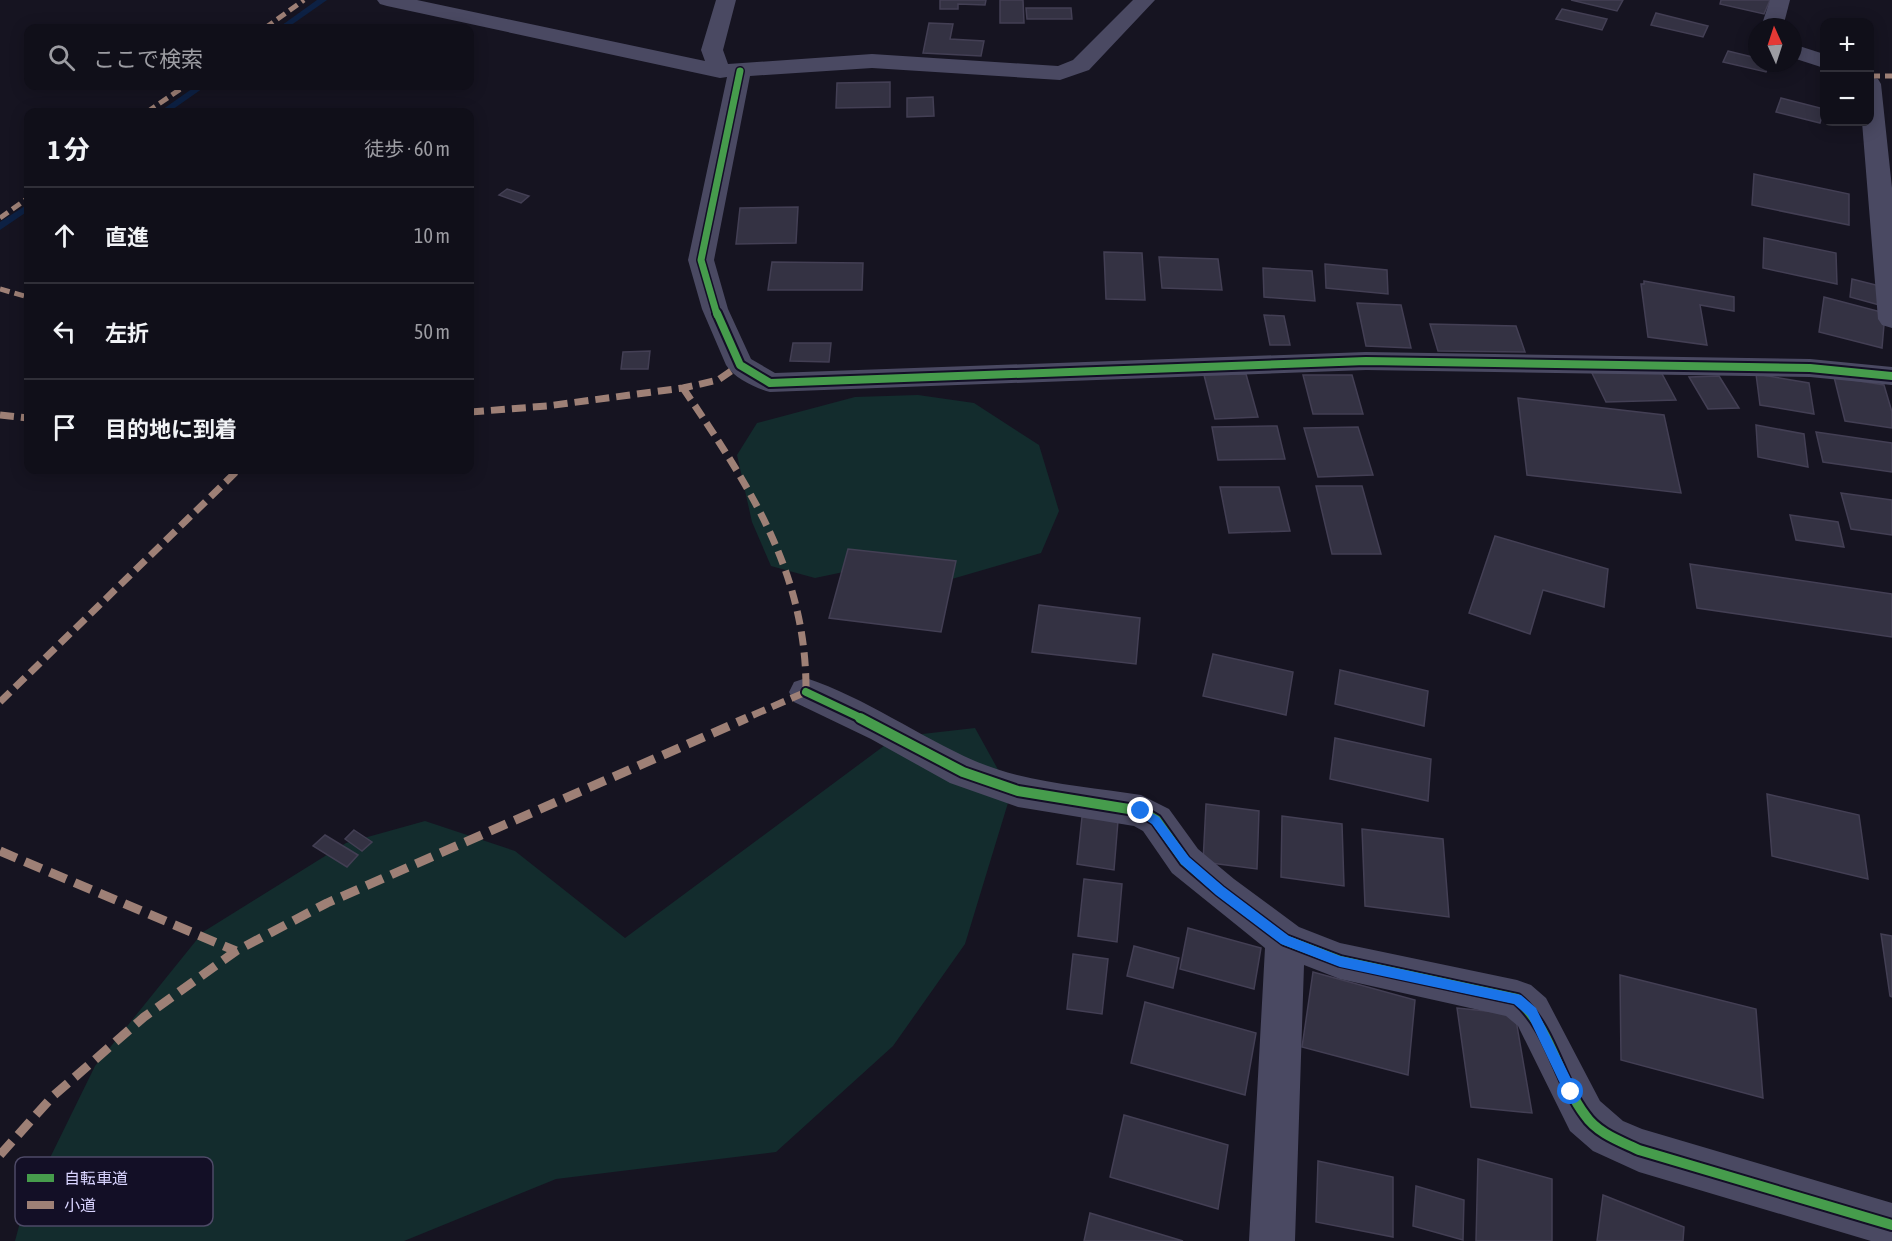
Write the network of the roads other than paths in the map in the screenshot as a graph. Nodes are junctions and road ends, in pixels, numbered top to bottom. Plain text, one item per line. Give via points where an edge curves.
1 (387, 0) edge
2 (726, 0) edge
3 (1145, 0) edge
4 (1780, 0) edge
5 (1775, 18) edge
6 (1802, 54) edge
7 (1820, 60) edge
8 (730, 71) junction
9 (1873, 126) edge
10 (1892, 319) edge
11 (1892, 376) edge
12 (806, 692) dead end
13 (1285, 940) junction
14 (1892, 1225) edge
15 (1272, 1241) edge

1 - 8 street
2 - 8 street via 712,50
3 - 8 street via 1081,64 1060,73 872,61
4 - 5 street
6 - 7 street
8 - 11 street via 701,260 715,309 740,364 770,383 1366,361 1810,368
9 - 10 street
12 - 13 street via 963,772 1018,791 1141,811 1156,820 1185,861
13 - 14 street via 1340,961 1517,999 1532,1012 1585,1116 1608,1136 1639,1150
13 - 15 street

